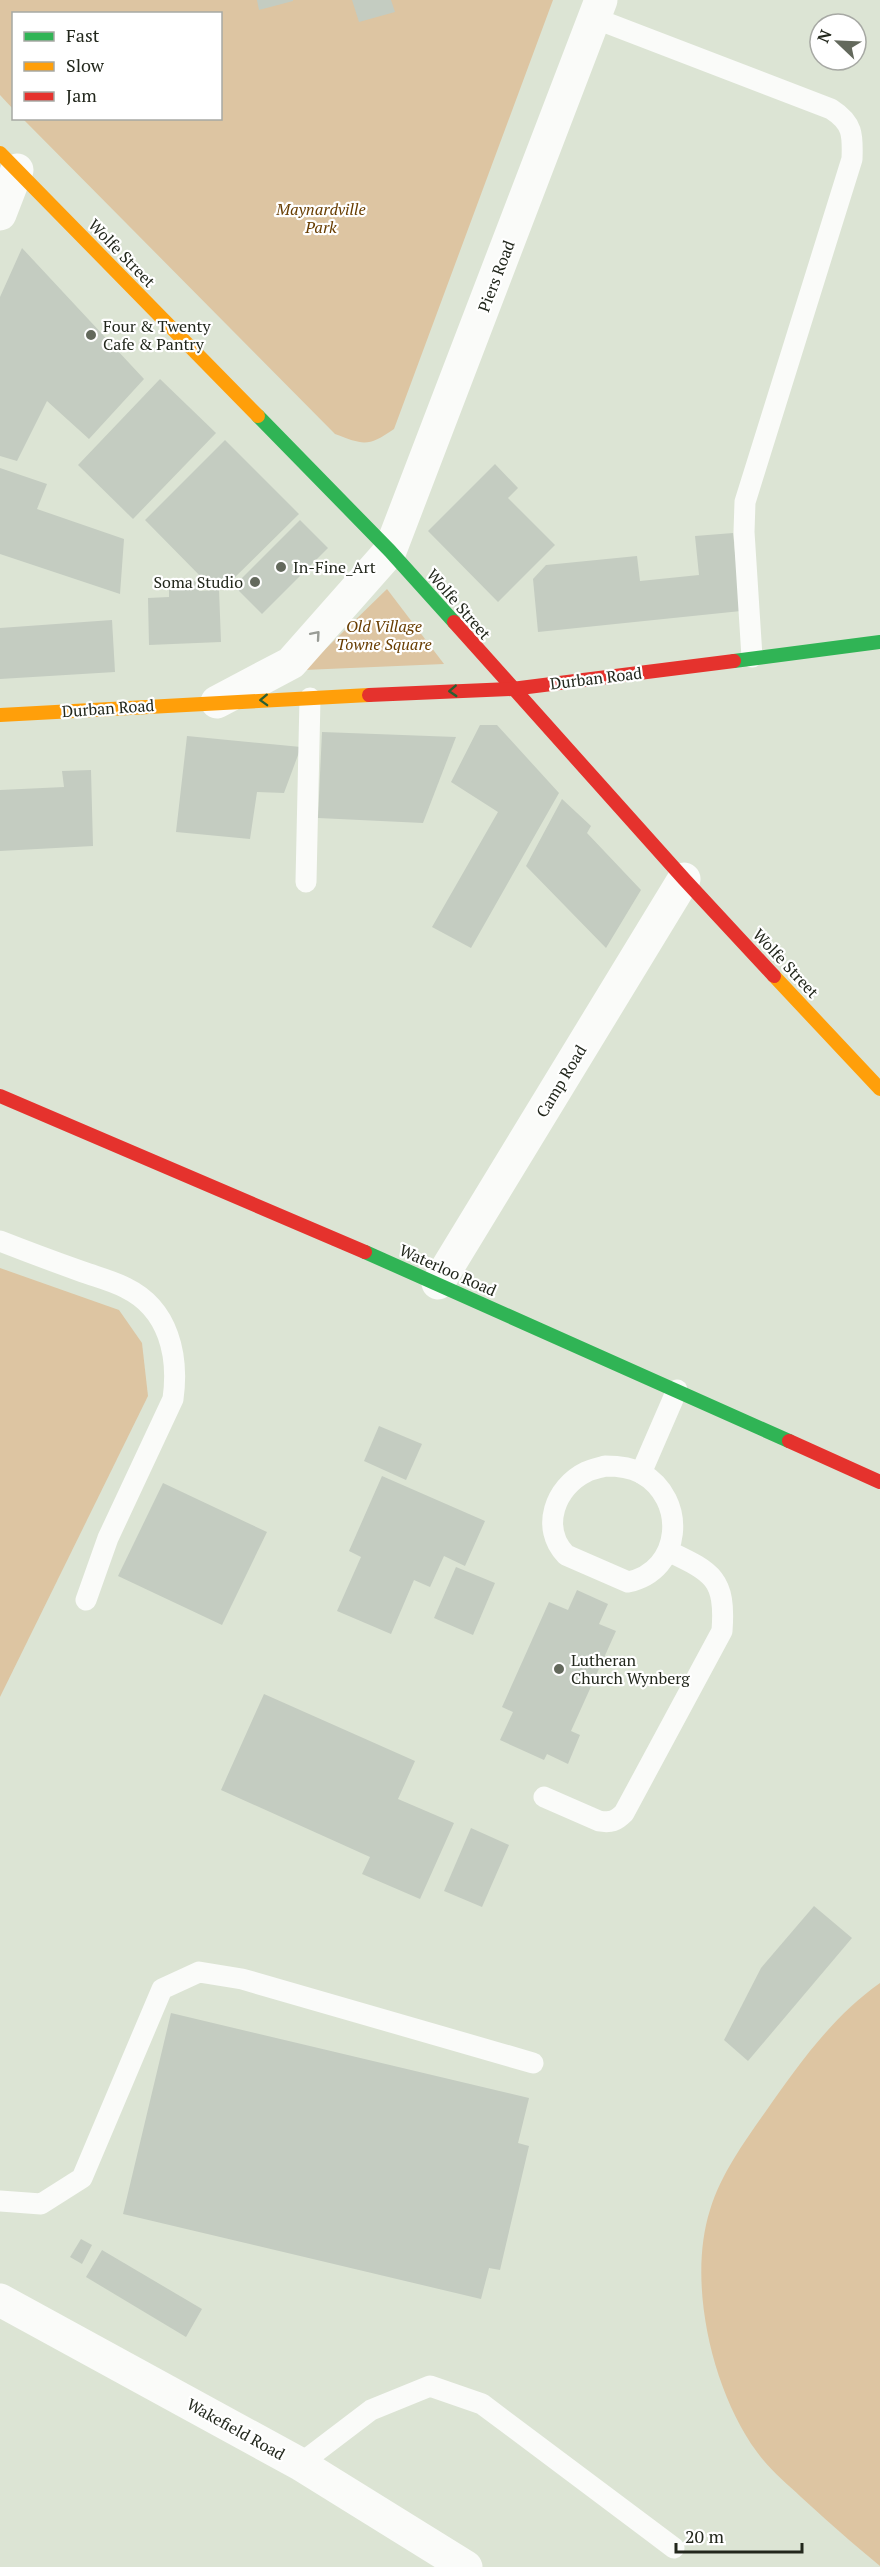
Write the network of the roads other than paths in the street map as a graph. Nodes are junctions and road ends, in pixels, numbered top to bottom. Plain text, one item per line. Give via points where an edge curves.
1 (597, 9) edge
2 (9, 162) edge
3 (0, 214) edge
4 (390, 551) junction
5 (880, 642) edge
6 (752, 657) junction
7 (291, 663) junction
8 (512, 688) junction
9 (310, 698) junction
10 (217, 702) junction
11 (0, 715) edge
12 (684, 879) junction
13 (306, 882) dead end
14 (880, 1089) edge
15 (0, 1096) edge
16 (0, 1241) edge
17 (438, 1283) junction
18 (677, 1390) junction
19 (641, 1473) junction
20 (880, 1482) edge
21 (668, 1551) junction
22 (86, 1600) dead end
23 (544, 1797) dead end
24 (533, 2063) dead end
25 (0, 2201) edge
26 (0, 2300) edge
27 (300, 2464) junction
28 (674, 2548) dead end
29 (466, 2567) edge

1 - 4 street, Piers Road
1 - 6 lane via 831,109 850,127 852,159 745,502
2 - 3 street
2 - 4 street, Wolfe Street
7 -> 4 street, Durban Road
4 - 8 street, Wolfe Street
5 - 6 street, Durban Road
6 - 8 street, Durban Road
7 - 9 street via 292,690
7 - 10 street, Durban Road
8 -> 9 street, Durban Road
8 - 12 street, Wolfe Street
9 -> 10 street, Durban Road
9 - 13 lane
10 - 11 street, Durban Road
12 - 14 street, Wolfe Street
12 - 17 street, Camp Road
15 - 17 street, Waterloo Road
16 - 22 lane via 127,1288 158,1315 174,1352 173,1399 108,1538
17 - 18 street, Waterloo Road
18 - 19 lane
18 - 20 street, Waterloo Road
19 - 21 lane via 656,1483 672,1515
19 - 21 lane via 605,1466 586,1472 560,1497 552,1532 566,1555 628,1582 648,1577
21 - 23 lane via 707,1570 720,1593 724,1611 722,1631 617,1820 599,1821
24 - 25 lane via 242,1979 199,1972 162,1989 82,2178 41,2204
26 - 27 street, Wakefield Road
27 - 28 lane via 371,2410 430,2386 482,2404
27 - 29 street, Wakefield Road

